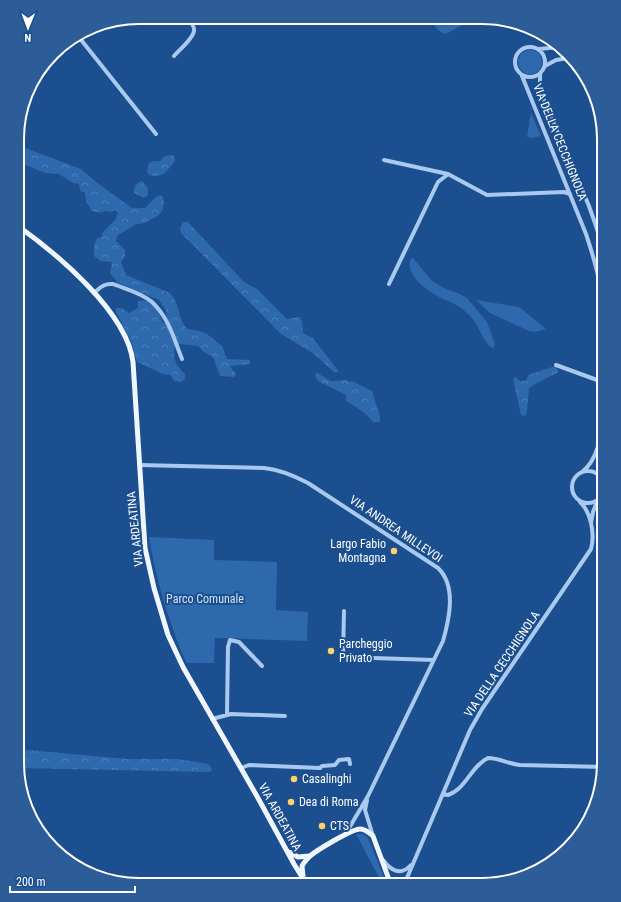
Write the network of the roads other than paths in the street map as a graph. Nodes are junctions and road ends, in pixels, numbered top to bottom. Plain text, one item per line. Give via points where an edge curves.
1 (192, 24) edge
2 (81, 39) edge
3 (552, 48) edge
4 (538, 49) junction
5 (174, 56) dead end
6 (565, 59) edge
7 (545, 66) junction
8 (540, 73) junction
9 (522, 76) junction
10 (156, 134) dead end
11 (384, 160) dead end
12 (448, 174) junction
13 (565, 182) junction
14 (554, 192) junction
15 (571, 197) junction
16 (597, 229) edge
17 (24, 231) edge
18 (597, 268) edge
19 (390, 284) dead end
20 (94, 293) junction
21 (182, 359) dead end
22 (556, 364) dead end
23 (597, 380) edge
24 (597, 446) edge
25 (140, 465) junction
26 (580, 473) junction
27 (597, 475) edge
28 (597, 500) edge
29 (580, 502) junction
30 (597, 502) edge
31 (591, 525) junction
32 (344, 611) dead end
33 (434, 660) junction
34 (262, 666) dead end
35 (227, 714) junction
36 (285, 716) dead end
37 (212, 719) junction
38 (350, 764) dead end
39 (597, 767) edge
40 (241, 768) junction
41 (443, 794) junction
42 (368, 796) junction
43 (344, 836) junction
44 (373, 836) junction
45 (286, 848) junction
46 (310, 856) junction
47 (382, 858) junction
48 (414, 861) junction
49 (303, 877) joint
50 (389, 878) edge
51 (407, 878) edge

1 - 5 street via 194,31 192,37
2 - 10 street
3 - 4 street
4 - 7 street via 544,54
4 - 9 street via 527,47 517,54 515,66
6 - 7 street, VIA DELLA CECCHIGNOLA
7 - 8 street
8 - 9 street via 534,77
8 - 16 street, VIA DELLA CECCHIGNOLA via 543,98
9 - 13 street, VIA DELLA CECCHIGNOLA
11 - 12 street
12 - 14 street via 487,195
12 - 19 street via 438,182
13 - 14 street via 563,189
13 - 15 street, VIA DELLA CECCHIGNOLA
14 - 15 street via 568,192
15 - 18 street, VIA DELLA CECCHIGNOLA
17 - 20 main road, VIA ARDEATINA
20 - 21 street via 108,283 152,302 166,319
20 - 25 main road, VIA ARDEATINA via 119,324 131,349
22 - 23 street
24 - 26 street via 588,467
25 - 33 street, VIA ANDREA MILLEVOI via 264,468 289,473 438,568 447,581 449,603 448,624
25 - 37 main road, VIA ARDEATINA via 146,551 157,599 174,650
26 - 27 street
26 - 29 street via 572,486 574,496
28 - 29 street via 592,503
29 - 31 street, VIA DELLA CECCHIGNOLA via 587,511
30 - 31 street, VIA DELLA CECCHIGNOLA
31 - 41 street, VIA DELLA CECCHIGNOLA via 592,543 589,552 482,709 470,730
32 - 33 street via 343,657
33 - 42 street, VIA ANDREA MILLEVOI
34 - 35 street via 239,642 230,640
35 - 36 street
35 - 37 street
37 - 40 main road, VIA ARDEATINA
38 - 40 street via 349,760 343,759 335,765 320,768 247,765
39 - 41 street via 520,766 488,758 457,790 448,795
40 - 45 main road, VIA ARDEATINA
41 - 48 street, VIA DELLA CECCHIGNOLA
42 - 43 street, VIA ANDREA MILLEVOI
42 - 44 street via 365,810
43 - 44 main road via 361,829
43 - 46 main road, VIA ANDREA MILLEVOI
44 - 47 main road
45 - 46 main road via 296,857
45 - 49 main road, VIA ARDEATINA
46 - 49 main road via 302,866
47 - 48 street via 390,869 398,872 405,870
47 - 50 main road
48 - 51 street, VIA DELLA CECCHIGNOLA

